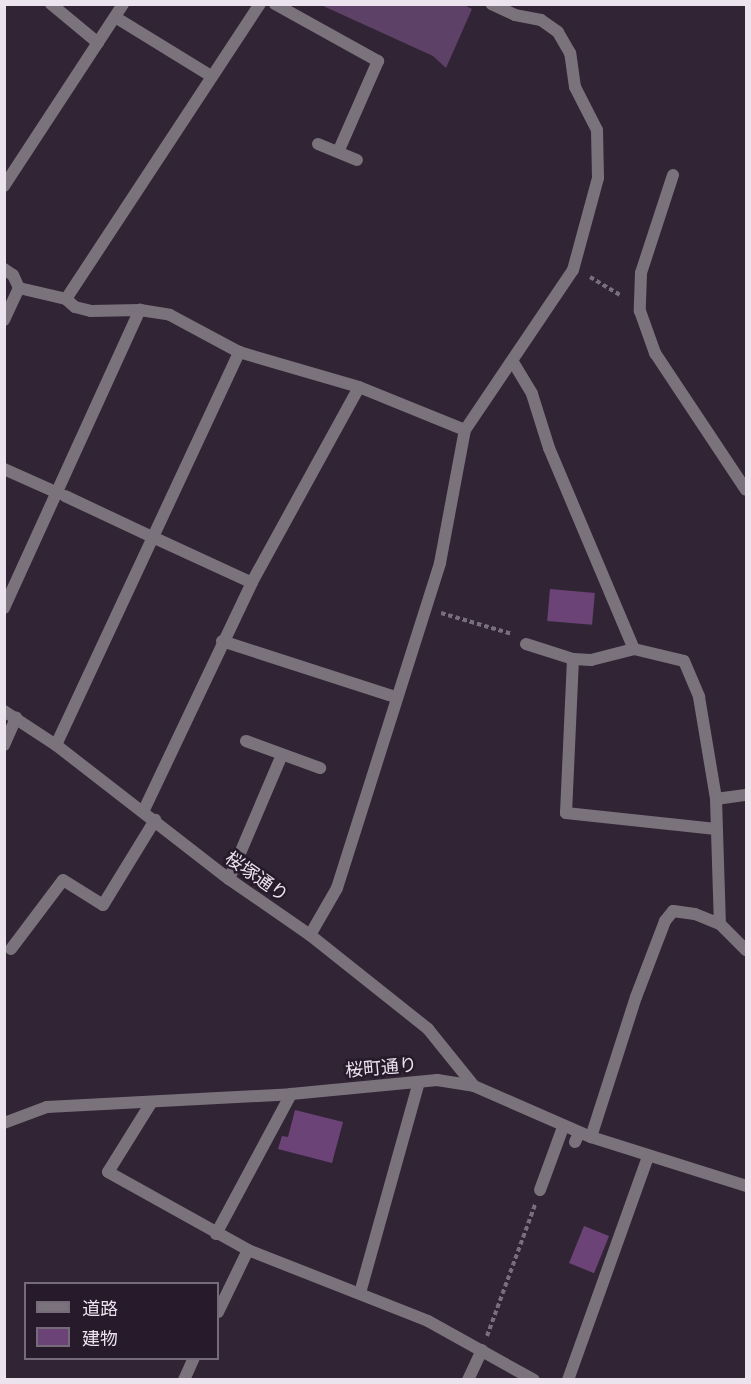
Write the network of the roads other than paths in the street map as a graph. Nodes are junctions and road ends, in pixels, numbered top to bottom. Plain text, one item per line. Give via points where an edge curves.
1 (51, 4) edge
2 (123, 4) edge
3 (260, 4) edge
4 (275, 4) edge
5 (491, 4) edge
6 (115, 17) junction
7 (98, 43) junction
8 (211, 76) junction
9 (318, 144) dead end
10 (339, 150) junction
11 (357, 160) dead end
12 (673, 175) dead end
13 (4, 186) edge
14 (4, 269) edge
15 (19, 288) junction
16 (66, 299) junction
17 (140, 310) junction
18 (4, 320) edge
19 (239, 352) junction
20 (513, 362) junction
21 (359, 387) junction
22 (465, 430) junction
23 (4, 469) edge
24 (747, 490) edge
25 (58, 493) junction
26 (154, 537) junction
27 (249, 581) junction
28 (4, 608) edge
29 (222, 641) junction
30 (525, 641) road end
31 (634, 649) junction
32 (573, 659) junction
33 (395, 698) junction
34 (4, 711) edge
35 (16, 718) junction
36 (246, 741) dead end
37 (4, 745) edge
38 (56, 745) junction
39 (282, 755) junction
40 (320, 768) dead end
41 (747, 795) edge
42 (716, 799) junction
43 (143, 812) junction
44 (155, 820) junction
45 (716, 829) junction
46 (229, 879) junction
47 (720, 924) junction
48 (310, 935) junction
49 (11, 949) dead end
50 (747, 950) edge
51 (419, 1082) junction
52 (474, 1086) junction
53 (291, 1094) junction
54 (151, 1103) junction
55 (4, 1123) edge
56 (563, 1127) junction
57 (582, 1137) junction
58 (648, 1156) junction
59 (747, 1186) edge
60 (540, 1190) road end
61 (216, 1234) junction
62 (249, 1250) junction
63 (360, 1293) junction
64 (219, 1310) edge
65 (482, 1350) junction
66 (194, 1360) edge
67 (184, 1380) edge
68 (468, 1380) edge
69 (534, 1380) edge
70 (568, 1380) edge

1 - 7 street
2 - 6 street
3 - 8 street
4 - 10 street via 378,61
5 - 20 street via 515,15 541,20 558,32 570,53 575,87 597,130 598,178 573,270
6 - 7 street
6 - 8 street
7 - 13 street
8 - 16 street
9 - 10 street
10 - 11 street
12 - 24 street via 641,273 640,311 655,353
14 - 15 street via 13,275
15 - 16 street
15 - 18 street
16 - 17 street via 75,307 91,311
17 - 19 street via 170,315
17 - 25 street
19 - 21 street
19 - 26 street
20 - 22 street
20 - 31 street via 532,394 549,448
21 - 22 street
21 - 27 street
22 - 33 street via 440,562
23 - 25 street
25 - 26 street
25 - 28 street
26 - 27 street
26 - 38 street
27 - 29 street
29 - 33 street
29 - 43 street
30 - 32 street
31 - 32 street via 591,660
31 - 42 street via 684,661 699,697
32 - 45 street via 566,813
33 - 48 street via 337,888
34 - 35 street, 桜塚通り
35 - 37 street
35 - 38 street, 桜塚通り
36 - 39 street
38 - 43 street, 桜塚通り
39 - 40 street
39 - 46 street
41 - 42 street
42 - 45 street
43 - 44 street, 桜塚通り
44 - 46 street, 桜塚通り
44 - 49 street via 102,905 63,880
45 - 47 street
46 - 48 street, 桜塚通り
47 - 50 street via 727,935
47 - 57 street via 673,911 665,921
48 - 52 street, 桜塚通り via 428,1029
51 - 52 street, 桜町通り via 437,1080
51 - 53 street, 桜町通り
51 - 63 street
52 - 56 street, 桜町通り
53 - 54 street, 桜町通り
53 - 61 street
54 - 55 street, 桜町通り via 47,1107
54 - 61 street via 108,1172
56 - 57 street, 桜町通り
56 - 60 street
57 - 58 street, 桜町通り
58 - 59 street, 桜町通り
58 - 70 street
61 - 62 street
62 - 63 street
62 - 64 street
63 - 65 street
65 - 68 street
65 - 69 street
66 - 67 street

